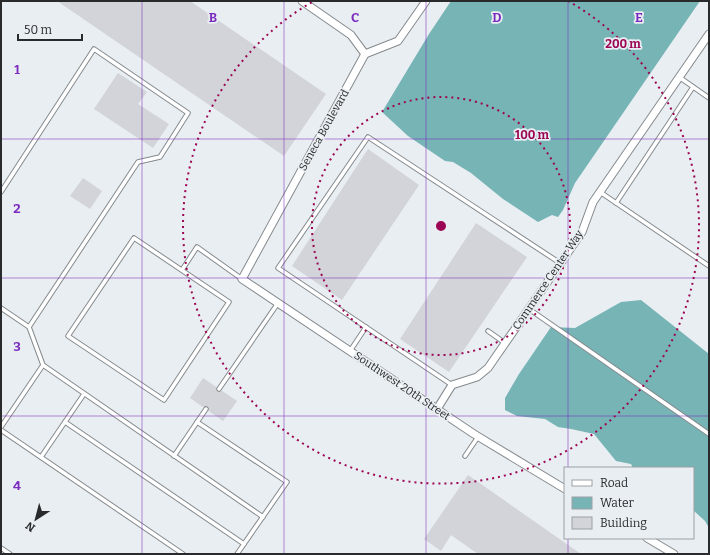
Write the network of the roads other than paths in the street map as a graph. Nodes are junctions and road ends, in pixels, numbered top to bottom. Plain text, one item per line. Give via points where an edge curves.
1 (302, 1) edge
2 (426, 1) edge
3 (709, 34) edge
4 (366, 54) junction
5 (679, 77) junction
6 (693, 87) junction
7 (709, 98) edge
8 (1, 192) edge
9 (600, 192) junction
10 (616, 203) junction
11 (560, 263) junction
12 (709, 266) edge
13 (182, 270) junction
14 (242, 279) junction
15 (278, 303) junction
16 (1, 308) edge
17 (528, 309) junction
18 (29, 327) junction
19 (366, 327) junction
20 (488, 331) dead end
21 (505, 343) junction
22 (350, 351) junction
23 (42, 365) junction
24 (452, 385) junction
25 (220, 389) dead end
26 (84, 394) junction
27 (206, 409) dead end
28 (437, 409) junction
29 (65, 422) junction
30 (197, 422) junction
31 (1, 429) edge
32 (709, 434) edge
33 (478, 437) junction
34 (174, 456) junction
35 (465, 456) dead end
36 (41, 457) junction
37 (564, 488) edge
38 (262, 517) junction
39 (649, 539) edge
40 (244, 544) junction
41 (1, 548) edge
42 (10, 554) edge
43 (183, 554) edge
44 (237, 554) edge
45 (674, 554) edge

1 - 4 street via 352,36
2 - 4 street via 398,41
3 - 5 street, Commerce Center Way
4 - 14 street, Seneca Boulevard
5 - 6 lane
5 - 9 street, Commerce Center Way
6 - 7 lane
6 - 10 lane
8 - 18 lane via 94,49 188,113 160,157 138,162
9 - 10 lane
9 - 11 street, Commerce Center Way via 593,202 582,232
10 - 12 lane
11 - 17 street, Commerce Center Way
11 - 19 lane via 368,137 278,268
13 - 13 lane via 134,238 68,336 164,400 229,302
13 - 14 lane via 197,248
14 - 15 street, Southwest 20th Street
15 - 22 street, Southwest 20th Street
15 - 25 lane
16 - 18 lane
17 - 21 street, Commerce Center Way
17 - 32 lane
18 - 23 lane
19 - 22 lane
19 - 24 lane
20 - 21 lane
21 - 24 street, Commerce Center Way via 488,368 477,376
22 - 28 street, Southwest 20th Street
23 - 26 lane
23 - 31 lane
24 - 28 street
26 - 29 lane
26 - 34 lane
27 - 30 lane
28 - 33 street, Southwest 20th Street
29 - 36 lane
29 - 40 lane
30 - 34 lane
30 - 38 lane via 287,482
31 - 36 lane
33 - 35 lane
33 - 37 street, Southwest 20th Street
34 - 38 lane
36 - 43 lane
38 - 40 lane
39 - 45 street
40 - 44 lane
41 - 42 lane

